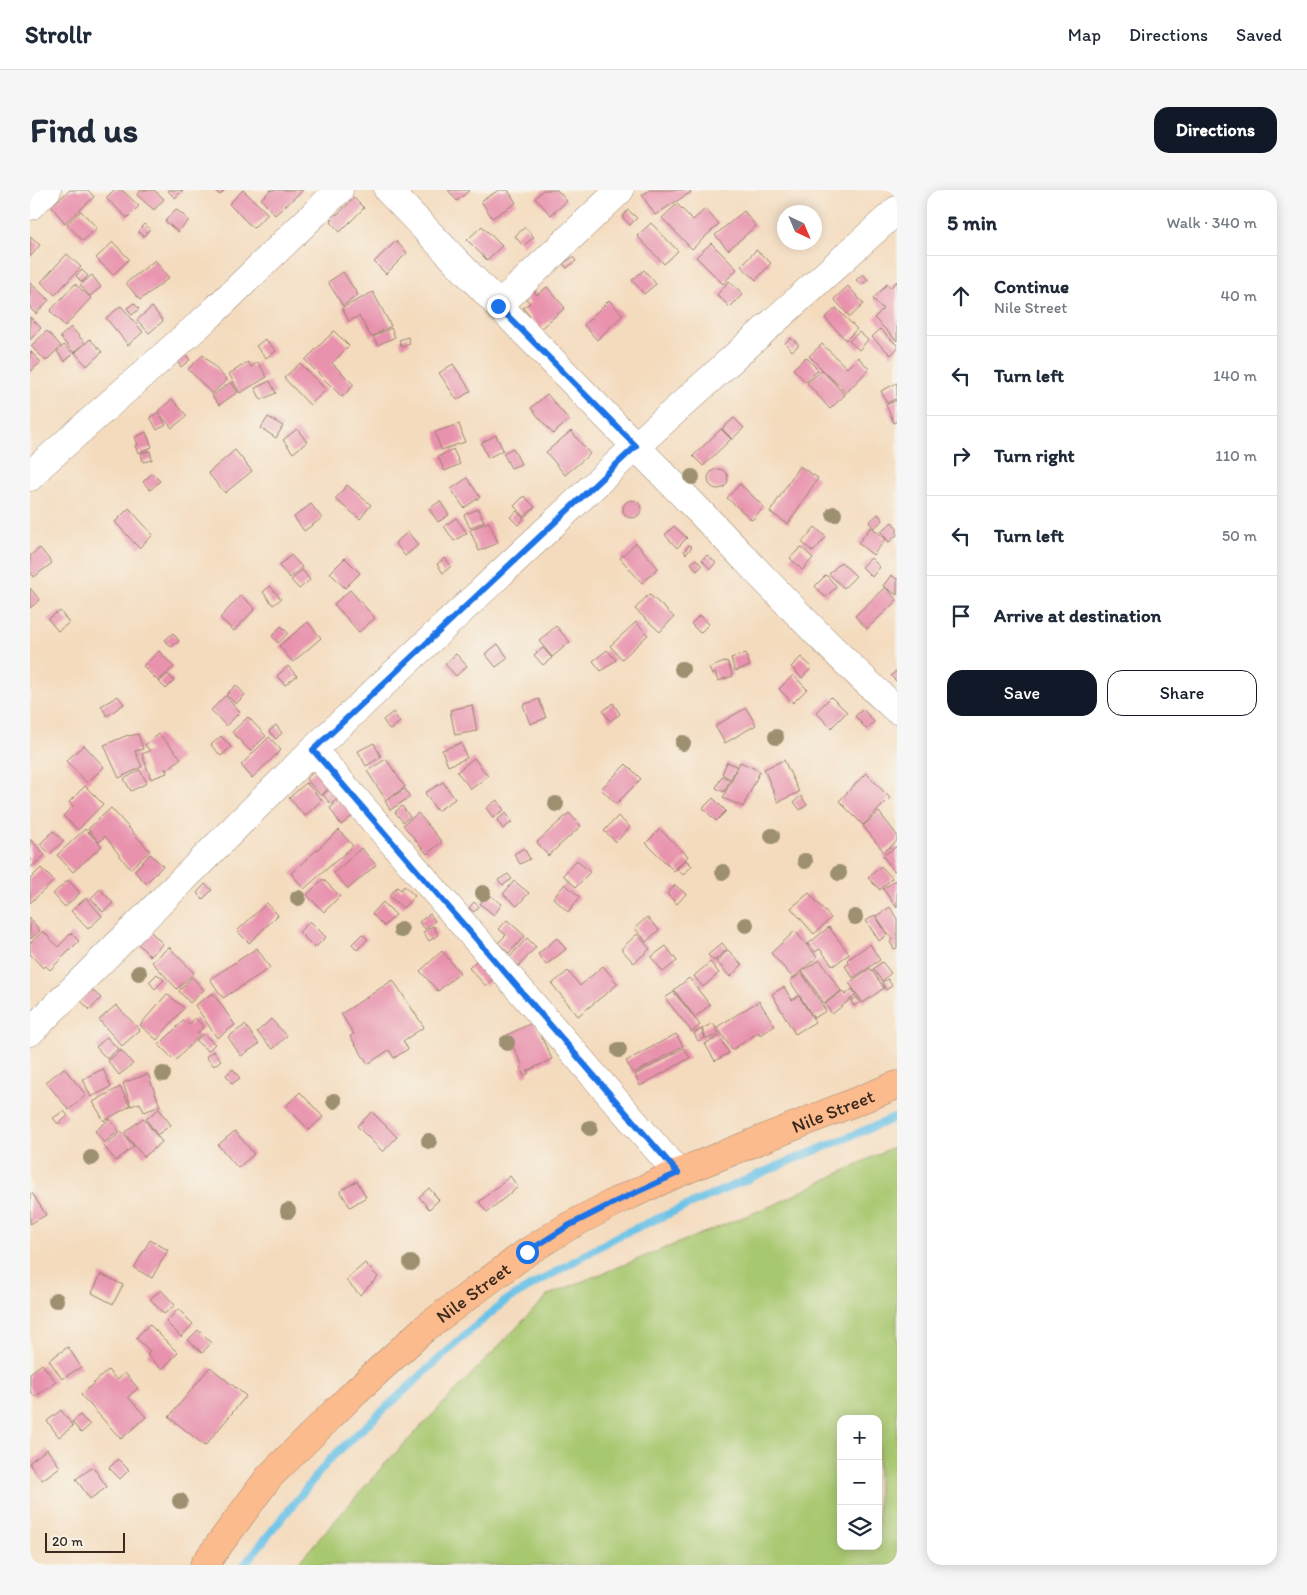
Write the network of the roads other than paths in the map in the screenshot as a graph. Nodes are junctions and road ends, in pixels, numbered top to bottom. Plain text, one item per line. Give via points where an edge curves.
1 (47, 190) edge
2 (339, 190) edge
3 (388, 190) edge
4 (620, 190) edge
5 (30, 206) edge
6 (897, 210) edge
7 (498, 306) junction
8 (636, 446) junction
9 (34, 465) edge
10 (897, 710) edge
11 (313, 750) junction
12 (30, 1032) edge
13 (897, 1085) edge
14 (678, 1173) junction
15 (204, 1565) edge

1 - 5 street
2 - 9 street via 210,314
3 - 7 street
4 - 7 street
6 - 8 street
7 - 8 street
8 - 10 street
8 - 11 street
11 - 12 street
11 - 14 street
13 - 14 main road, Nile Street
14 - 15 main road, Nile Street via 568,1226 527,1252 424,1329 269,1477

